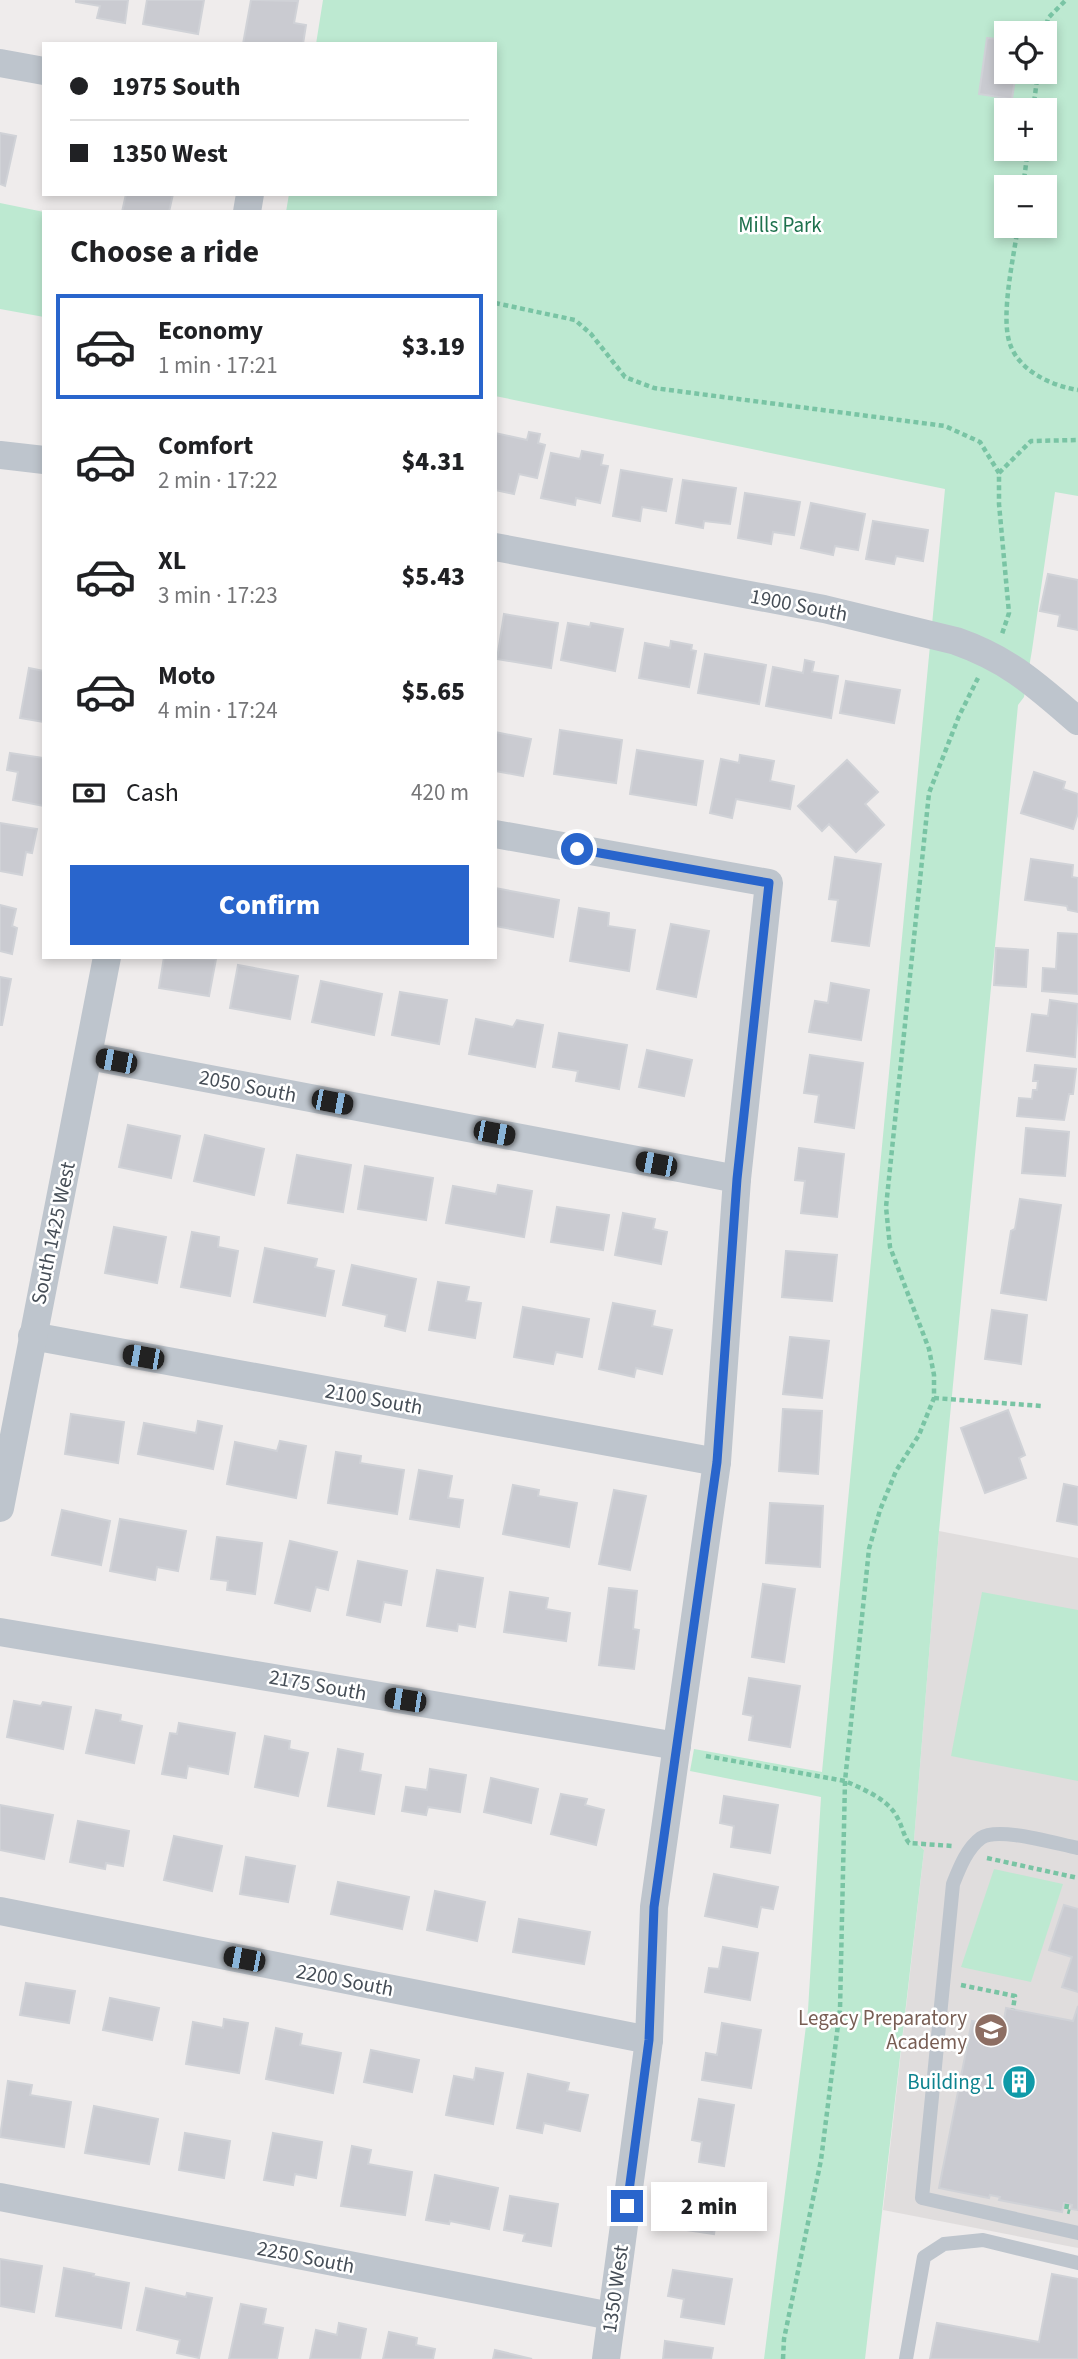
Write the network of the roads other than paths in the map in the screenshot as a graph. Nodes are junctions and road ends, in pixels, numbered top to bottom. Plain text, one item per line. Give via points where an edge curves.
1 (0, 63) edge
2 (42, 71) edge
3 (0, 455) edge
4 (42, 460) edge
5 (497, 547) edge
6 (1078, 721) edge
7 (497, 834) edge
8 (107, 959) edge
9 (89, 1056) junction
10 (737, 1179) junction
11 (32, 1336) junction
12 (717, 1462) junction
13 (0, 1508) edge
14 (0, 1632) edge
15 (677, 1746) junction
16 (1078, 1848) edge
17 (0, 1911) edge
18 (649, 2040) junction
19 (0, 2197) edge
20 (1078, 2233) edge
21 (1078, 2263) edge
22 (611, 2316) junction
23 (606, 2359) edge
24 (906, 2359) edge

1 - 2 street
3 - 4 street
5 - 6 street, 1900 South via 824,609 956,641 1020,671
7 - 10 street, 1350 West via 769,883
8 - 9 street, South 1425 West
9 - 10 street, 2050 South
9 - 11 street, South 1425 West
10 - 12 street, 1350 West
11 - 12 street, 2100 South
11 - 13 street, South 1425 West
12 - 15 street, 1350 West
14 - 15 street, 2175 South
15 - 18 street, 1350 West via 654,1907
16 - 20 lane via 999,1833 982,1837 964,1858 953,1884 922,2198
17 - 18 street, 2200 South
18 - 22 street, 1350 West
19 - 22 street, 2250 South
21 - 24 lane via 983,2240 944,2244 924,2257
22 - 23 street, 1350 West

